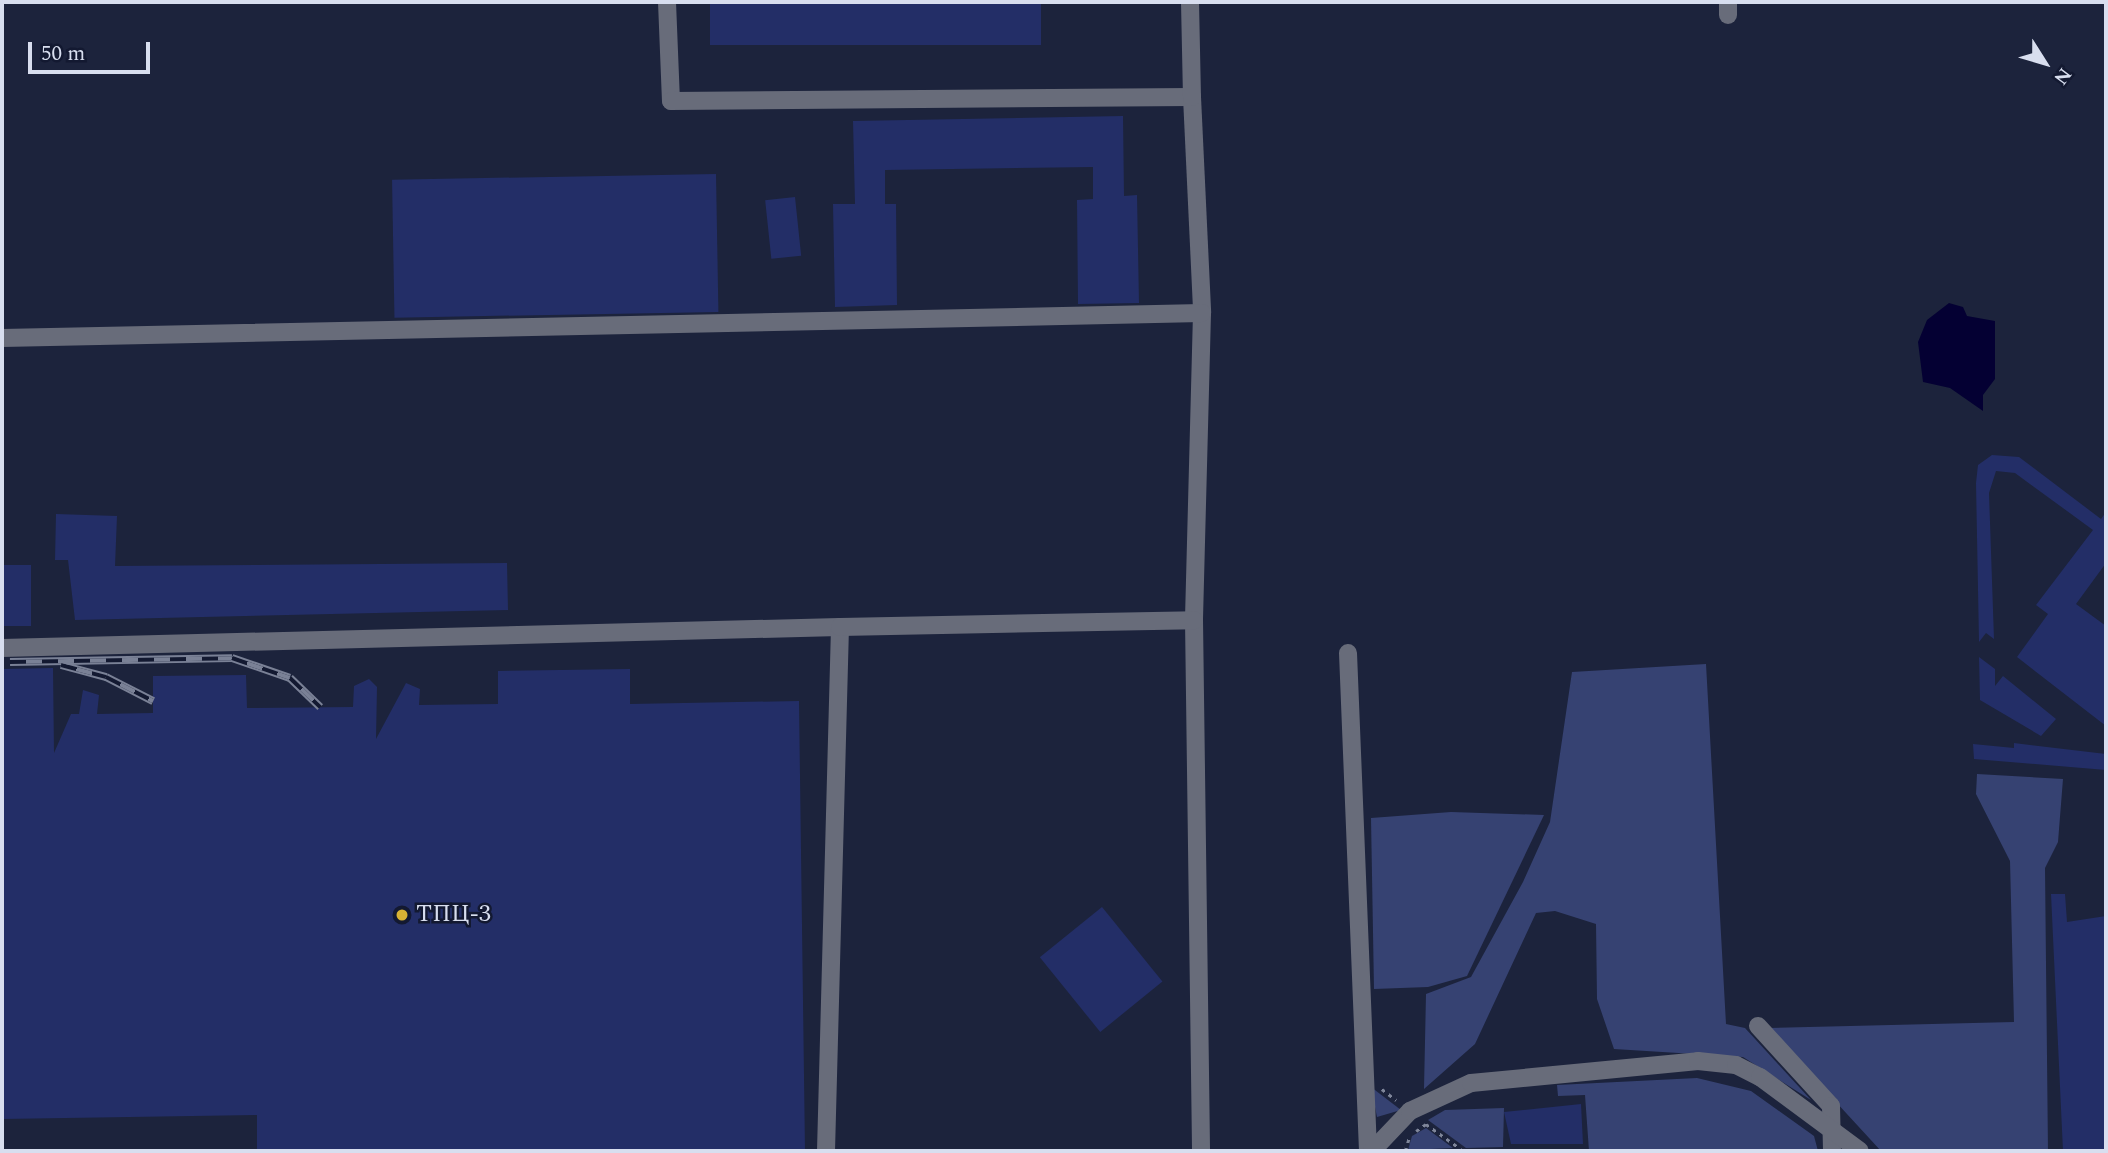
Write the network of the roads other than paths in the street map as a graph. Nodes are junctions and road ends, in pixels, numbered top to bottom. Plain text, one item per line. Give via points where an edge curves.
1 (667, 2) edge
2 (1190, 2) edge
3 (1192, 97) junction
4 (1202, 313) junction
5 (2, 338) edge
6 (1194, 620) junction
7 (840, 628) junction
8 (2, 648) edge
9 (1348, 653) dead end
10 (1758, 1027) dead end
11 (1831, 1130) junction
12 (826, 1151) edge
13 (1201, 1151) edge
14 (1370, 1151) edge
15 (1832, 1151) edge
16 (1860, 1151) edge

1 - 3 street via 671,101
2 - 3 street
3 - 4 street
4 - 5 street
4 - 6 street
6 - 7 street
6 - 13 street
7 - 8 street
7 - 12 street
9 - 14 street
10 - 11 street via 1831,1106
11 - 14 street via 1760,1077 1735,1065 1698,1061 1471,1083 1410,1111
11 - 15 street
11 - 16 street

